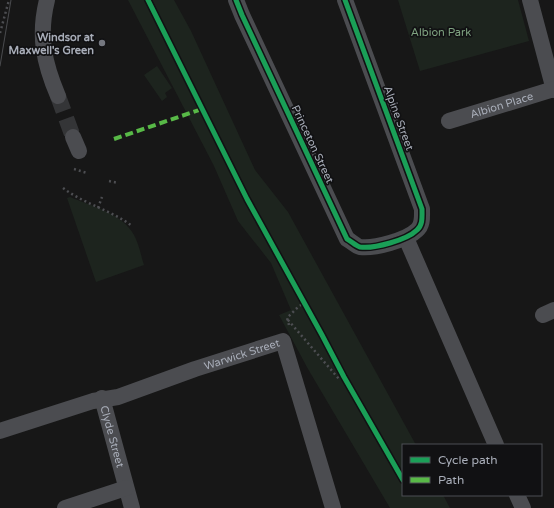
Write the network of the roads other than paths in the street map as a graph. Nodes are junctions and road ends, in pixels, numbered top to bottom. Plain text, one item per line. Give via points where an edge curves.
1 (47, 0) edge
2 (236, 0) edge
3 (345, 0) edge
4 (530, 0) edge
5 (554, 89) edge
6 (58, 96) tunnel mouth
7 (449, 121) dead end
8 (406, 238) junction
9 (102, 398) junction
10 (0, 431) edge
11 (496, 444) edge
12 (126, 488) junction
13 (517, 496) edge
14 (65, 508) edge
15 (132, 508) edge
16 (333, 508) edge
17 (523, 508) edge

1 - 6 street via 42,32 43,51
2 - 8 street, Princeton Street via 347,239 359,247
3 - 8 street, Alpine Street via 422,209 422,221 418,230
4 - 5 street
5 - 7 street, Albion Place
8 - 11 street
9 - 10 street, Clyde Street
9 - 12 street, Clyde Street
9 - 16 street, Warwick Street via 118,396 283,341
12 - 14 street
12 - 15 street, Clyde Street
13 - 17 street

